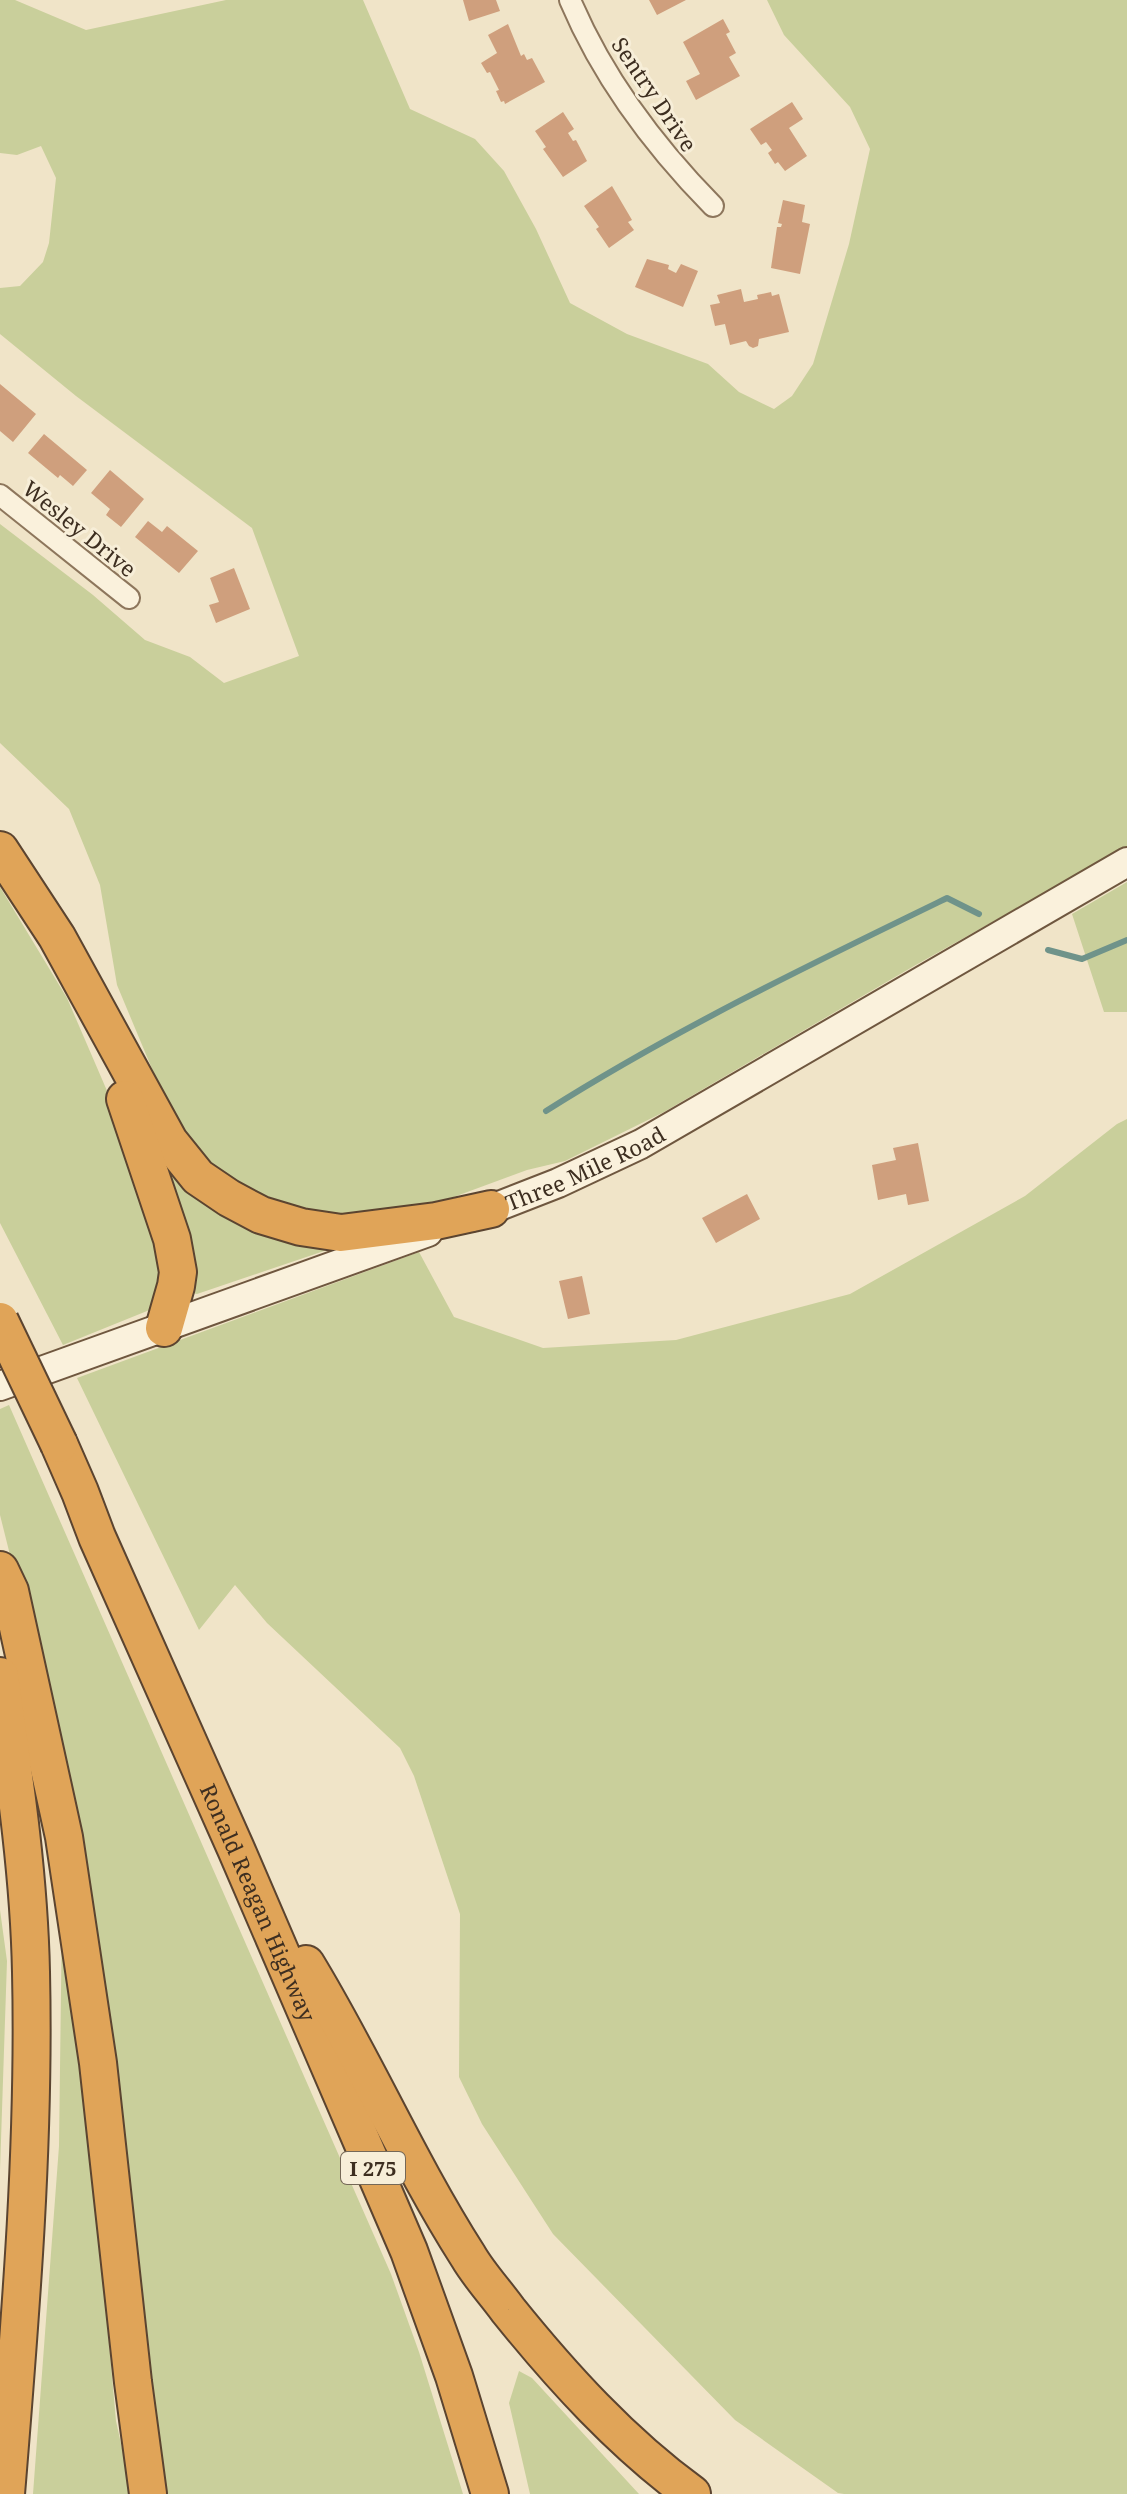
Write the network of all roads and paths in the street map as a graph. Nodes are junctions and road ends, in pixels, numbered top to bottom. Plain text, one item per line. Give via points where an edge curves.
1 (570, 0) edge
2 (713, 206) dead end
3 (0, 495) edge
4 (129, 598) dead end
5 (0, 850) edge
6 (1127, 862) edge
7 (102, 1021) junction
8 (491, 1209) junction
9 (0, 1321) edge
10 (164, 1328) junction
11 (0, 1386) edge
12 (0, 1570) edge
13 (0, 1676) edge
14 (236, 1849) junction
15 (25, 2220) junction
16 (0, 2356) edge
17 (6, 2494) edge
18 (148, 2494) edge
19 (490, 2494) edge
20 (692, 2494) edge

1 - 2 street, Sentry Drive via 637,118 674,167
3 - 4 street, Wesley Drive
5 - 7 highway via 57,937
6 - 8 street, Three Mile Road via 641,1144
7 - 8 highway via 169,1141 198,1177 261,1215 341,1233
7 - 10 highway via 172,1239 178,1272
8 - 10 street, Three Mile Road
9 - 14 highway, Ronald Reagan Highway / I 275, bridge
10 - 11 street, Three Mile Road
12 - 18 highway via 10,1591 66,1852 98,2063
13 - 15 highway via 20,1817 31,1972
14 - 19 highway, Ronald Reagan Highway / I 275 via 409,2251
14 - 20 highway via 343,2025 470,2261 565,2378
15 - 16 highway
15 - 17 highway

